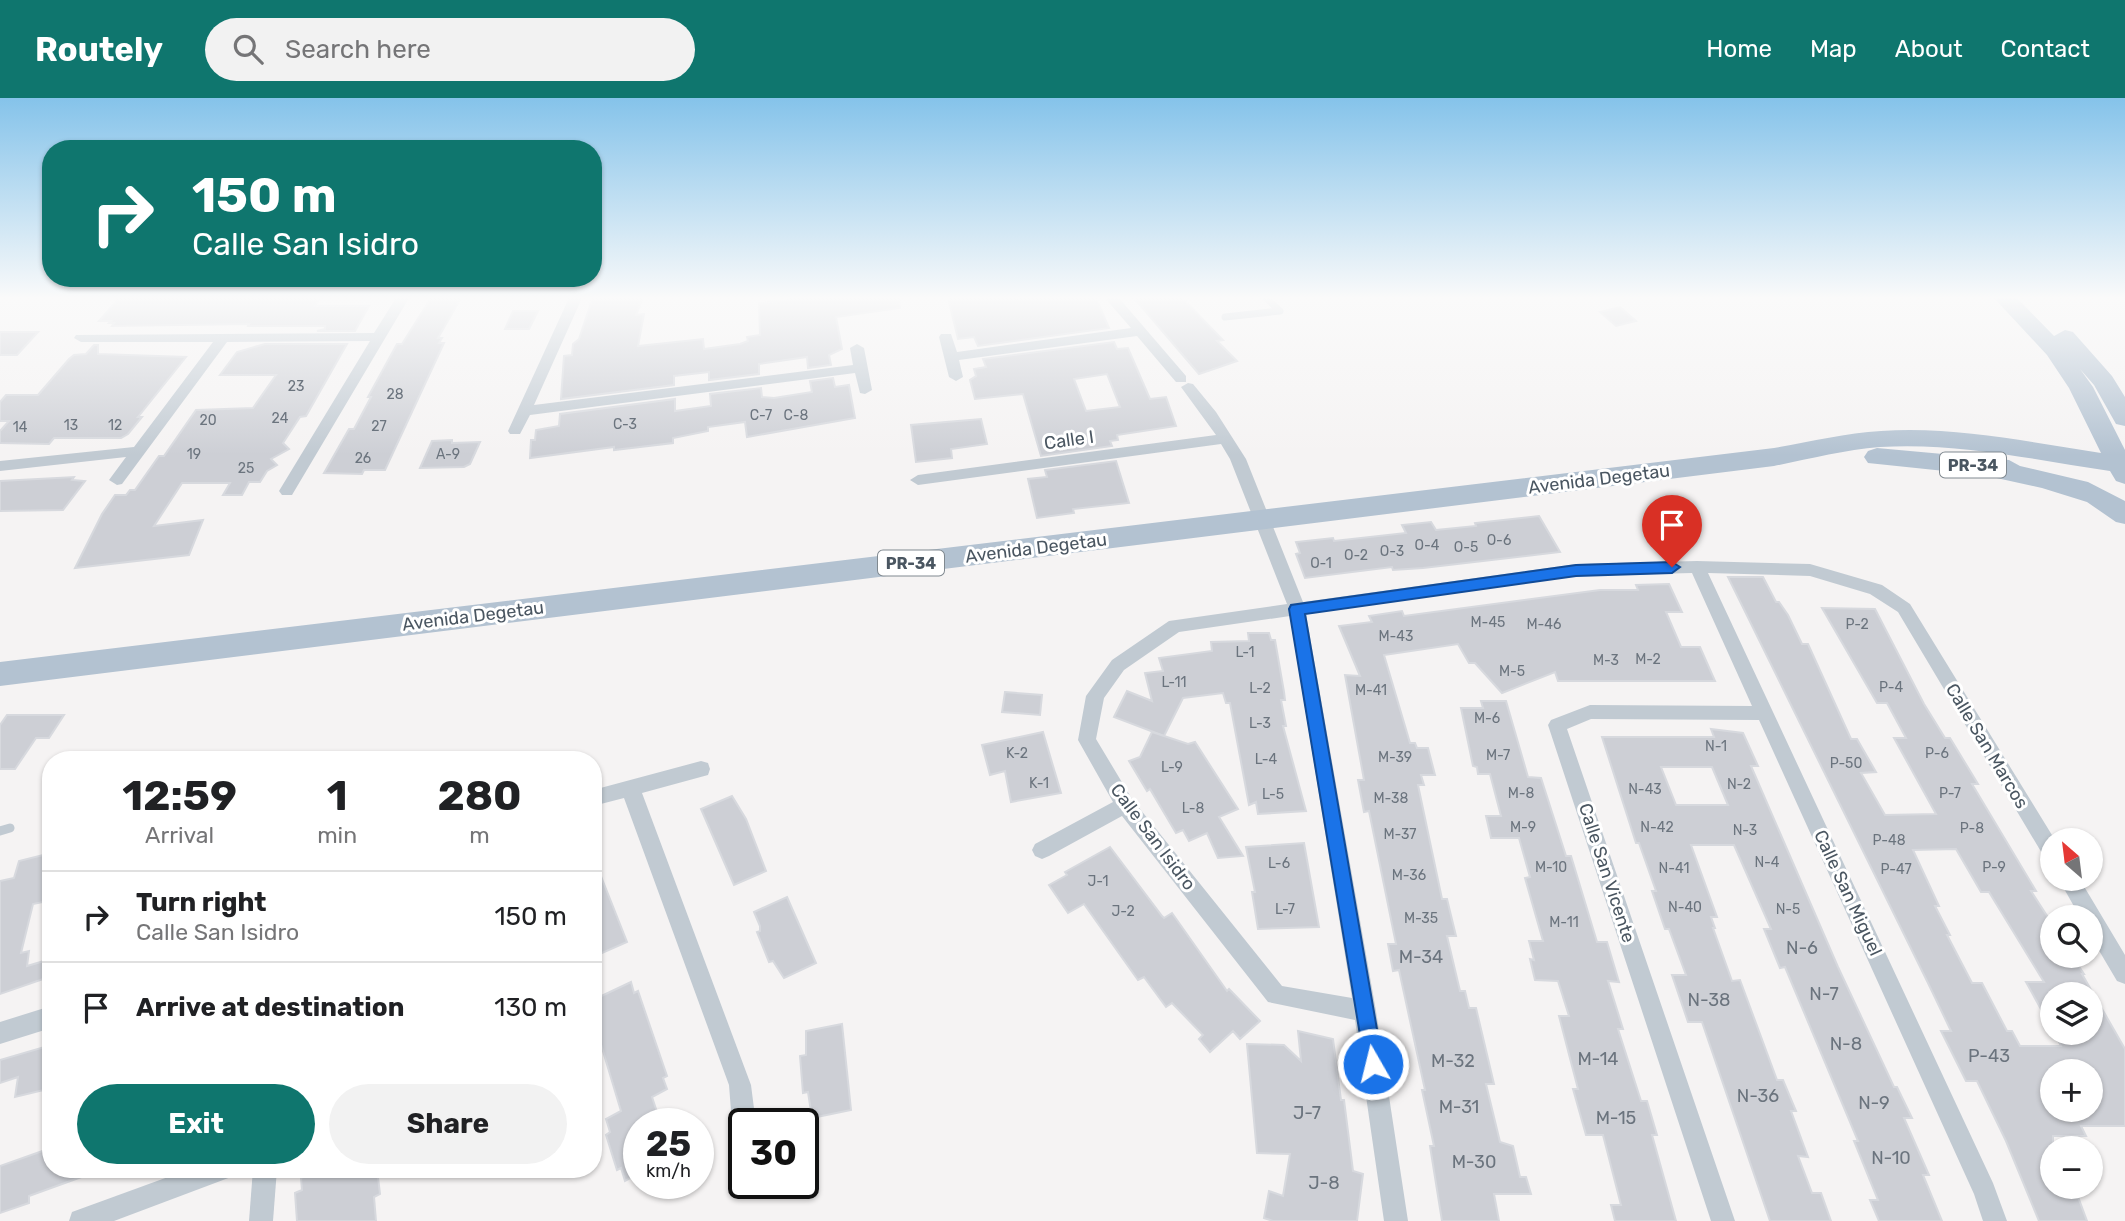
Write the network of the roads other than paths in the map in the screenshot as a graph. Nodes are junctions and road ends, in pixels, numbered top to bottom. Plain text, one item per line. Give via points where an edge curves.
1 (214, 350) edge
2 (370, 350) edge
3 (551, 350) edge
4 (857, 350) edge
5 (949, 350) edge
6 (999, 350) edge
7 (1157, 350) edge
8 (2055, 350) edge
9 (2076, 350) edge
10 (951, 357) junction
11 (861, 368) junction
12 (956, 377) dead end
13 (865, 390) dead end
14 (2092, 407) junction
15 (524, 411) junction
16 (2125, 418) edge
17 (515, 431) dead end
18 (1226, 438) junction
19 (139, 451) junction
20 (1980, 456) junction
21 (0, 466) edge
22 (2124, 472) edge
23 (117, 480) dead end
24 (918, 480) dead end
25 (287, 491) dead end
26 (2125, 515) edge
27 (1262, 520) junction
28 (1697, 567) junction
29 (1297, 609) junction
30 (1944, 673) joint
31 (0, 674) edge
32 (1765, 713) junction
33 (701, 769) dead end
34 (630, 787) junction
35 (602, 795) edge
36 (1125, 805) junction
37 (2040, 832) edge
38 (1042, 850) dead end
39 (2103, 937) edge
40 (2125, 974) edge
41 (1365, 1011) junction
42 (42, 1020) edge
43 (0, 1033) edge
44 (742, 1108) edge
45 (198, 1178) edge
46 (264, 1178) edge
47 (81, 1221) edge
48 (261, 1221) edge
49 (1396, 1221) edge
50 (1723, 1221) edge
51 (1995, 1221) edge

1 - 19 street
2 - 25 street
3 - 15 street
4 - 11 street
5 - 10 street
6 - 10 street
7 - 18 street
8 - 14 main road
9 - 16 main road via 2104,381
10 - 12 street
11 - 13 street
11 - 15 street
14 - 20 main road via 2081,433 2069,443 2050,446 2001,441
14 - 22 main road
15 - 17 street
18 - 24 street, Calle I
18 - 27 street
19 - 21 street
19 - 23 street
20 - 22 main road, Avenida Degetau / PR-34
20 - 26 main road via 2092,493
20 - 27 main road, Avenida Degetau / PR-34 via 1856,455 1821,449
27 - 29 street
27 - 31 main road, Avenida Degetau / PR-34
28 - 29 street, Calle San Isidro via 1576,570
28 - 30 street, Calle San Isidro via 1810,570 1876,589 1904,608
28 - 32 street, Calle San Miguel
29 - 36 street, Calle San Isidro via 1175,626 1118,666 1095,696 1087,740
29 - 41 street
30 - 37 street, Calle San Marcos
32 - 50 street, Calle San Vicente via 1590,712 1557,725
32 - 51 street, Calle San Miguel
33 - 34 street
34 - 35 street
34 - 44 street via 740,1085
36 - 38 street
36 - 41 street, Calle San Isidro via 1276,995
39 - 40 street
41 - 49 street
42 - 43 street
45 - 47 street
46 - 48 street

